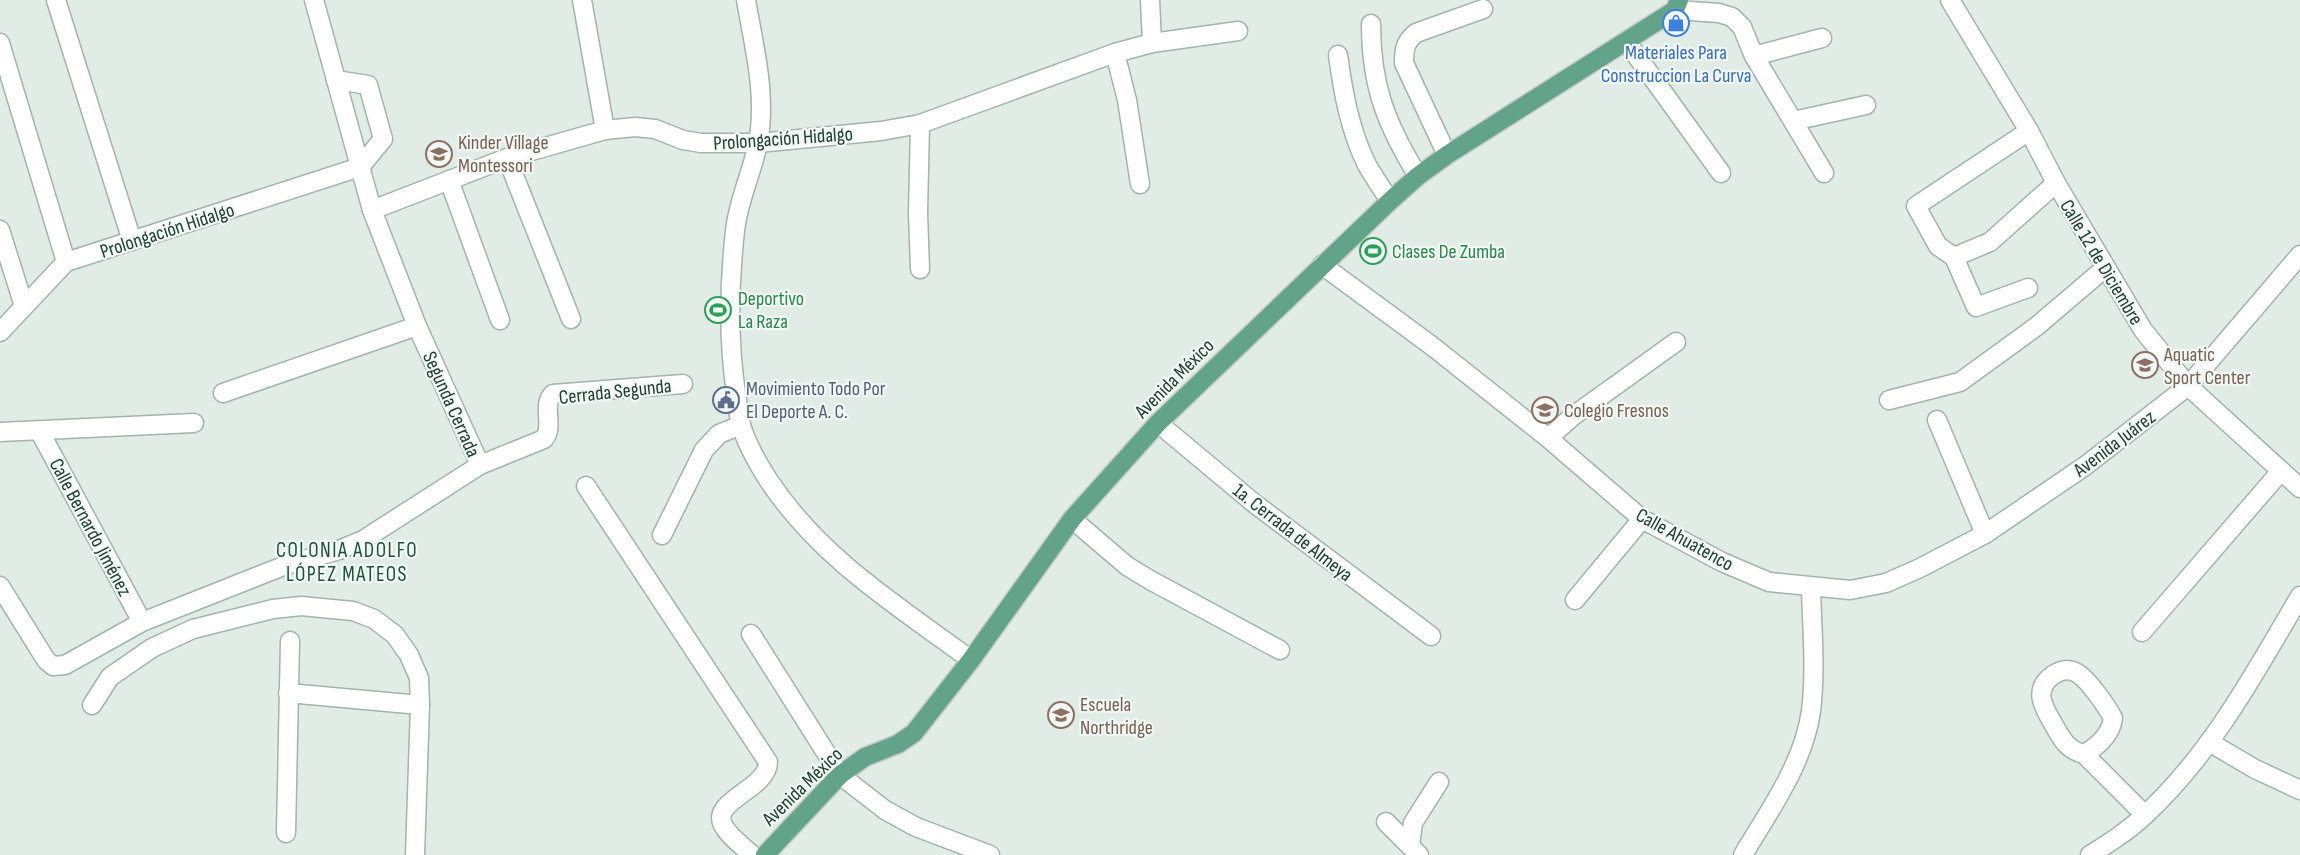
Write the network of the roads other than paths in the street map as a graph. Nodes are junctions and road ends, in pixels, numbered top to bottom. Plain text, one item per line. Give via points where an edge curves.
1 (56, 0) edge
2 (314, 0) edge
3 (582, 0) edge
4 (746, 0) edge
5 (1150, 0) edge
6 (1950, 0) edge
7 (1677, 5) edge
8 (1483, 9) dead end
9 (1371, 24) dead end
10 (1238, 31) dead end
11 (1822, 38) dead end
12 (1626, 41) junction
13 (0, 43) edge
14 (1152, 44) junction
15 (1115, 53) junction
16 (1338, 55) dead end
17 (1754, 56) junction
18 (336, 80) junction
19 (1866, 105) dead end
20 (1793, 121) junction
21 (920, 124) junction
22 (605, 130) junction
23 (2029, 131) junction
24 (758, 143) junction
25 (1447, 155) junction
26 (507, 158) junction
27 (360, 167) junction
28 (1721, 173) dead end
29 (1824, 173) dead end
30 (1418, 176) junction
31 (449, 180) junction
32 (2056, 183) junction
33 (1140, 184) dead end
34 (1390, 201) junction
35 (372, 210) junction
36 (0, 230) edge
37 (132, 241) junction
38 (2300, 255) edge
39 (1954, 257) junction
40 (66, 262) junction
41 (1322, 265) junction
42 (2105, 268) junction
43 (920, 269) dead end
44 (2028, 288) dead end
45 (24, 306) junction
46 (571, 319) dead end
47 (500, 320) dead end
48 (417, 326) junction
49 (0, 332) edge
50 (1676, 342) dead end
51 (683, 384) dead end
52 (2188, 386) junction
53 (223, 393) dead end
54 (1889, 400) dead end
55 (1937, 420) dead end
56 (194, 423) dead end
57 (1158, 423) junction
58 (741, 425) junction
59 (0, 432) edge
60 (40, 432) junction
61 (1548, 438) junction
62 (480, 465) junction
63 (2281, 471) junction
64 (586, 486) dead end
65 (2300, 488) edge
66 (1072, 519) junction
67 (1642, 519) junction
68 (1985, 534) junction
69 (662, 535) dead end
70 (0, 586) edge
71 (1811, 588) junction
72 (2300, 596) edge
73 (1575, 600) dead end
74 (142, 622) junction
75 (2142, 632) dead end
76 (751, 634) dead end
77 (1431, 636) dead end
78 (290, 641) dead end
79 (1280, 650) dead end
80 (971, 660) junction
81 (288, 693) junction
82 (92, 705) dead end
83 (420, 705) junction
84 (2209, 742) junction
85 (2084, 754) junction
86 (840, 775) junction
87 (1439, 782) dead end
88 (2300, 790) edge
89 (2145, 815) junction
90 (1386, 822) dead end
91 (286, 833) dead end
92 (1414, 850) edge
93 (414, 855) edge
94 (752, 855) edge
95 (765, 855) edge
96 (990, 855) edge
97 (1743, 855) edge
98 (2090, 855) edge

1 - 37 street
2 - 18 street, Segunda Cerrada
3 - 22 street
4 - 24 street via 760,79
5 - 14 street
6 - 23 street, Calle 12 de Diciembre
7 - 12 main road, Avenida México
7 - 17 street via 1732,17 1742,27
8 - 25 street via 1416,33 1404,50 1404,63
9 - 30 street via 1371,54 1378,91 1389,124
10 - 14 street, Prolongación Hidalgo
11 - 17 street
12 - 25 main road, Avenida México
12 - 28 street
13 - 40 street
14 - 15 street, Prolongación Hidalgo
15 - 21 street, Prolongación Hidalgo
15 - 33 street
16 - 34 street via 1341,83 1358,142
17 - 20 street
18 - 27 street, Segunda Cerrada
18 - 27 street via 368,85 377,117 383,139
19 - 20 street
20 - 29 street
21 - 24 street, Prolongación Hidalgo
21 - 43 street
22 - 24 street, Prolongación Hidalgo via 636,127 701,143
22 - 26 street, Prolongación Hidalgo
23 - 32 street, Calle 12 de Diciembre
23 - 39 street via 1916,206 1938,246
24 - 58 street via 735,228 730,288 732,367
25 - 30 main road, Avenida México
26 - 31 street, Prolongación Hidalgo
26 - 46 street
27 - 35 street, Segunda Cerrada
27 - 37 street, Prolongación Hidalgo
30 - 34 main road, Avenida México
31 - 35 street, Prolongación Hidalgo
31 - 47 street
32 - 39 street via 1990,242
32 - 42 street, Calle 12 de Diciembre
34 - 41 main road, Avenida México
35 - 48 street, Segunda Cerrada
36 - 45 street
37 - 40 street, Prolongación Hidalgo
38 - 52 street, Avenida Juárez
39 - 44 street via 1977,307
40 - 45 street, Prolongación Hidalgo
41 - 57 main road, Avenida México
41 - 61 street, Calle Ahuatenco
42 - 52 street, Calle 12 de Diciembre via 2143,330
42 - 54 street via 2037,326 1960,382
45 - 49 street, Prolongación Hidalgo
48 - 53 street
48 - 62 street, Segunda Cerrada
50 - 61 street
51 - 62 street, Cerrada Segunda via 553,394 548,400 549,429 544,439
52 - 63 street, Calle 12 de Diciembre
52 - 68 street, Avenida Juárez via 2085,466
55 - 68 street
56 - 60 street
57 - 66 main road, Avenida México
57 - 77 street, 1a. Cerrada de Almeya via 1255,504
58 - 69 street via 719,434 704,450
58 - 80 street via 756,460 808,532 841,564
59 - 60 street
60 - 74 street, Calle Bernardo Jiménez
61 - 67 street, Calle Ahuatenco
62 - 74 street, Segunda Cerrada via 363,540 286,565
63 - 65 street, Calle 12 de Diciembre
63 - 75 street
64 - 94 street via 768,762 761,780 721,814 721,823
66 - 79 street via 1127,566
66 - 80 main road, Avenida México
67 - 71 street, Calle Ahuatenco via 1769,582
67 - 73 street
68 - 71 street, Avenida Juárez via 1886,583 1850,590
70 - 74 street, Segunda Cerrada via 53,666 65,665
71 - 97 street via 1811,713 1798,757
72 - 84 street
76 - 86 street
78 - 81 street
80 - 86 main road, Avenida México via 914,733 865,757
81 - 83 street
81 - 91 street
82 - 83 street via 110,677 152,648 193,630 273,609 301,606 353,611 374,619 394,635 409,655 418,678
83 - 93 street
84 - 88 street
84 - 89 street
85 - 85 street via 2064,743 2042,704 2042,686 2065,670 2082,677 2113,718 2107,735
85 - 89 street
86 - 95 main road, Avenida México
86 - 96 street via 885,810 916,827
87 - 92 street via 1413,823
89 - 98 street
90 - 92 street

